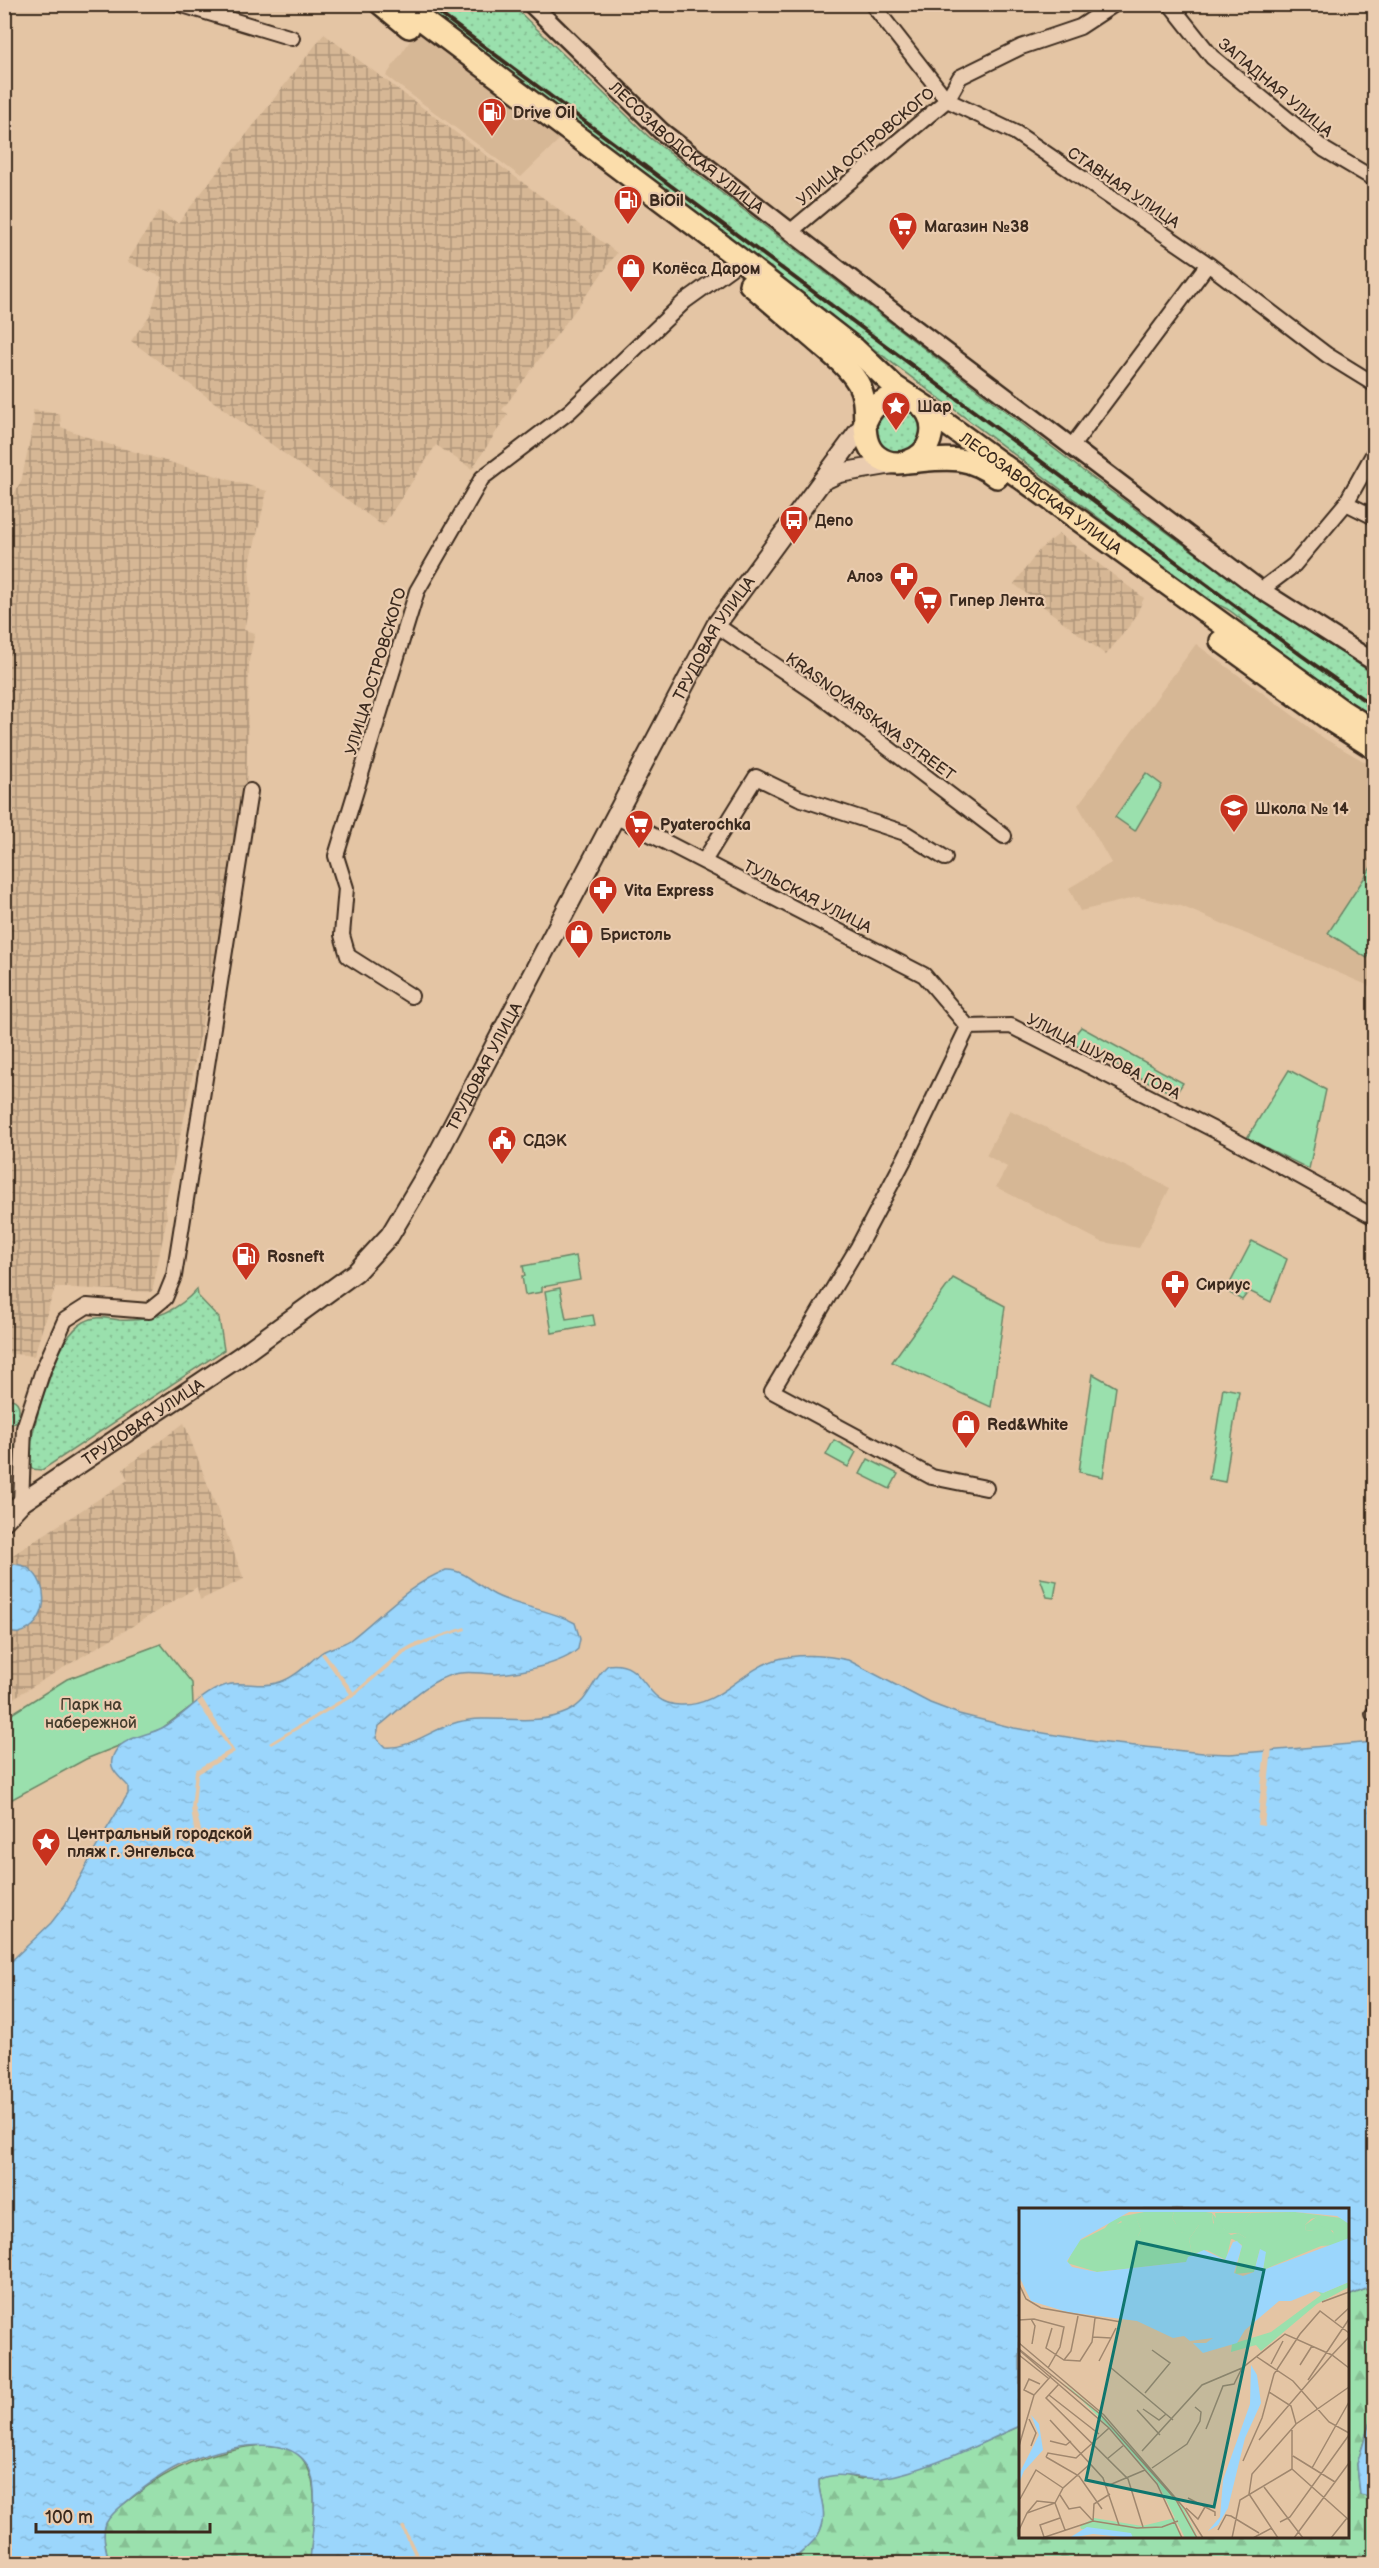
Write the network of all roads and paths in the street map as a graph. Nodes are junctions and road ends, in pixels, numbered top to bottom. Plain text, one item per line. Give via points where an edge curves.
1 (179, 4) edge
2 (381, 4) edge
3 (401, 4) edge
4 (531, 4) edge
5 (872, 4) edge
6 (1115, 4) edge
7 (1170, 4) edge
8 (292, 38) dead end
9 (947, 100) junction
10 (1374, 177) edge
11 (791, 231) junction
12 (1208, 264) junction
13 (731, 268) junction
14 (1374, 384) edge
15 (917, 402) junction
16 (866, 421) junction
17 (1072, 446) junction
18 (1374, 453) edge
19 (904, 462) junction
20 (820, 482) junction
21 (1346, 503) junction
22 (1374, 516) edge
23 (1261, 590) junction
24 (716, 625) junction
25 (1374, 662) edge
26 (1374, 731) edge
27 (1374, 748) edge
28 (250, 791) dead end
29 (615, 816) junction
30 (1004, 836) dead end
31 (945, 858) dead end
32 (704, 861) junction
33 (411, 996) dead end
34 (968, 1027) junction
35 (1374, 1217) edge
36 (986, 1488) dead end
37 (21, 1503) junction
38 (4, 1521) edge

1 - 8 street
2 - 13 main road
3 - 15 main road, ЛЕСОЗАВОДСКАЯ УЛИЦА via 701,230
4 - 11 street, ЛЕСОЗАВОДСКАЯ УЛИЦА via 641,115
5 - 9 street, СТАВНАЯ УЛИЦА
6 - 9 street, УЛИЦА ОСТРОВСКОГО via 1080,27 1021,47 960,77
7 - 10 street, ЗАПАДНАЯ УЛИЦА via 1212,57 1325,150
9 - 11 street, УЛИЦА ОСТРОВСКОГО
9 - 12 street, СТАВНАЯ УЛИЦА via 1016,133
11 - 17 street, ЛЕСОЗАВОДСКАЯ УЛИЦА
12 - 14 street, СТАВНАЯ УЛИЦА via 1327,355
12 - 17 street
13 - 16 main road via 852,374 863,393
13 - 33 street, УЛИЦА ОСТРОВСКОГО via 685,301 570,411 482,478 417,591 336,855 346,888 342,935 348,956
15 - 16 main road via 887,398 874,407
15 - 19 main road via 930,419 930,440 922,453
15 - 26 main road, ЛЕСОЗАВОДСКАЯ УЛИЦА
16 - 19 main road via 867,441 873,452 890,462
16 - 20 main road, ТРУДОВАЯ УЛИЦА
17 - 23 street, ЛЕСОЗАВОДСКАЯ УЛИЦА
18 - 21 street
19 - 20 main road via 839,473
19 - 27 main road, ЛЕСОЗАВОДСКАЯ УЛИЦА via 954,458 981,465 1332,722
20 - 24 main road, ТРУДОВАЯ УЛИЦА
21 - 22 street
21 - 23 street via 1294,565
23 - 25 street, ЛЕСОЗАВОДСКАЯ УЛИЦА
24 - 29 main road, ТРУДОВАЯ УЛИЦА
24 - 30 street, KRASNOYARSKAYA STREET via 816,693
28 - 37 street via 174,1276 165,1298 149,1311 87,1306 65,1320 24,1428
29 - 32 street, ТУЛЬСКАЯ УЛИЦА
29 - 37 main road, ТРУДОВАЯ УЛИЦА via 434,1161 390,1235 356,1272 298,1316
31 - 32 street via 905,833 799,798 756,777
32 - 34 street, ТУЛЬСКАЯ УЛИЦА via 924,975
34 - 35 street, УЛИЦА ШУРОВА ГОРА via 1011,1026
34 - 36 street via 858,1247 772,1391 933,1477
37 - 38 main road, ТРУДОВАЯ УЛИЦА

